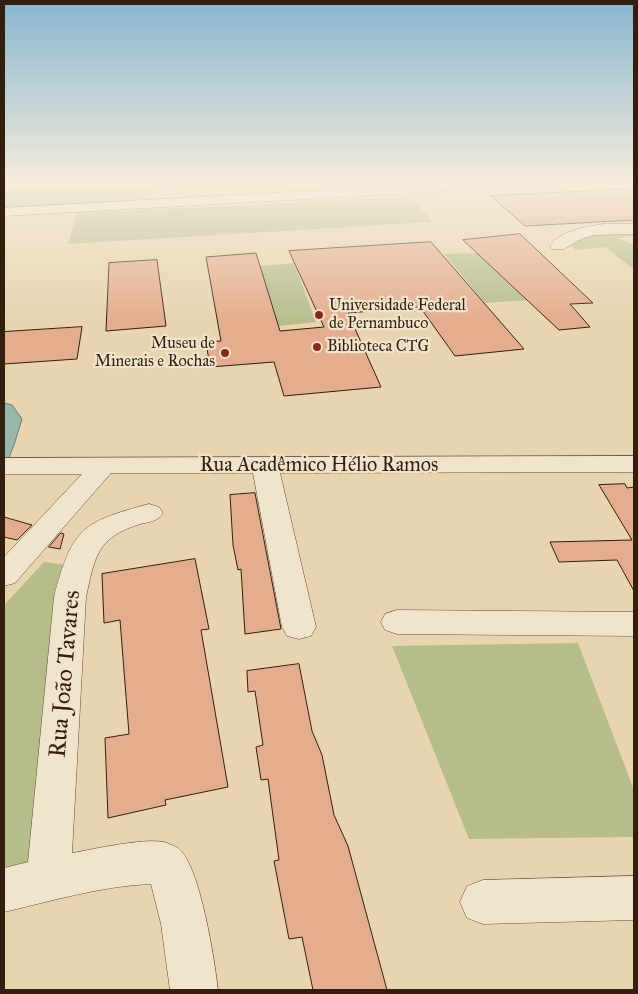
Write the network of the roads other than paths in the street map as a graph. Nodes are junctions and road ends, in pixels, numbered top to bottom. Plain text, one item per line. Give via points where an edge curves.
1 (634, 229) edge
2 (558, 246) dead end
3 (634, 464) edge
4 (16, 466) edge
5 (103, 466) junction
6 (265, 466) junction
7 (149, 514) dead end
8 (4, 576) edge
9 (397, 622) dead end
10 (634, 624) edge
11 (299, 627) dead end
12 (49, 878) junction
13 (4, 890) edge
14 (634, 898) edge
15 (483, 902) dead end
16 (194, 990) edge

1 - 2 street via 579,233
3 - 6 street, Rua Acadêmico Hélio Ramos
4 - 5 street, Rua Acadêmico Hélio Ramos
5 - 6 street, Rua Acadêmico Hélio Ramos
5 - 8 street
6 - 11 street
7 - 12 street, Rua João Tavares via 120,520 106,527 80,557 70,597
9 - 10 street
12 - 13 street
12 - 16 street via 134,864 163,863 177,892
14 - 15 street

